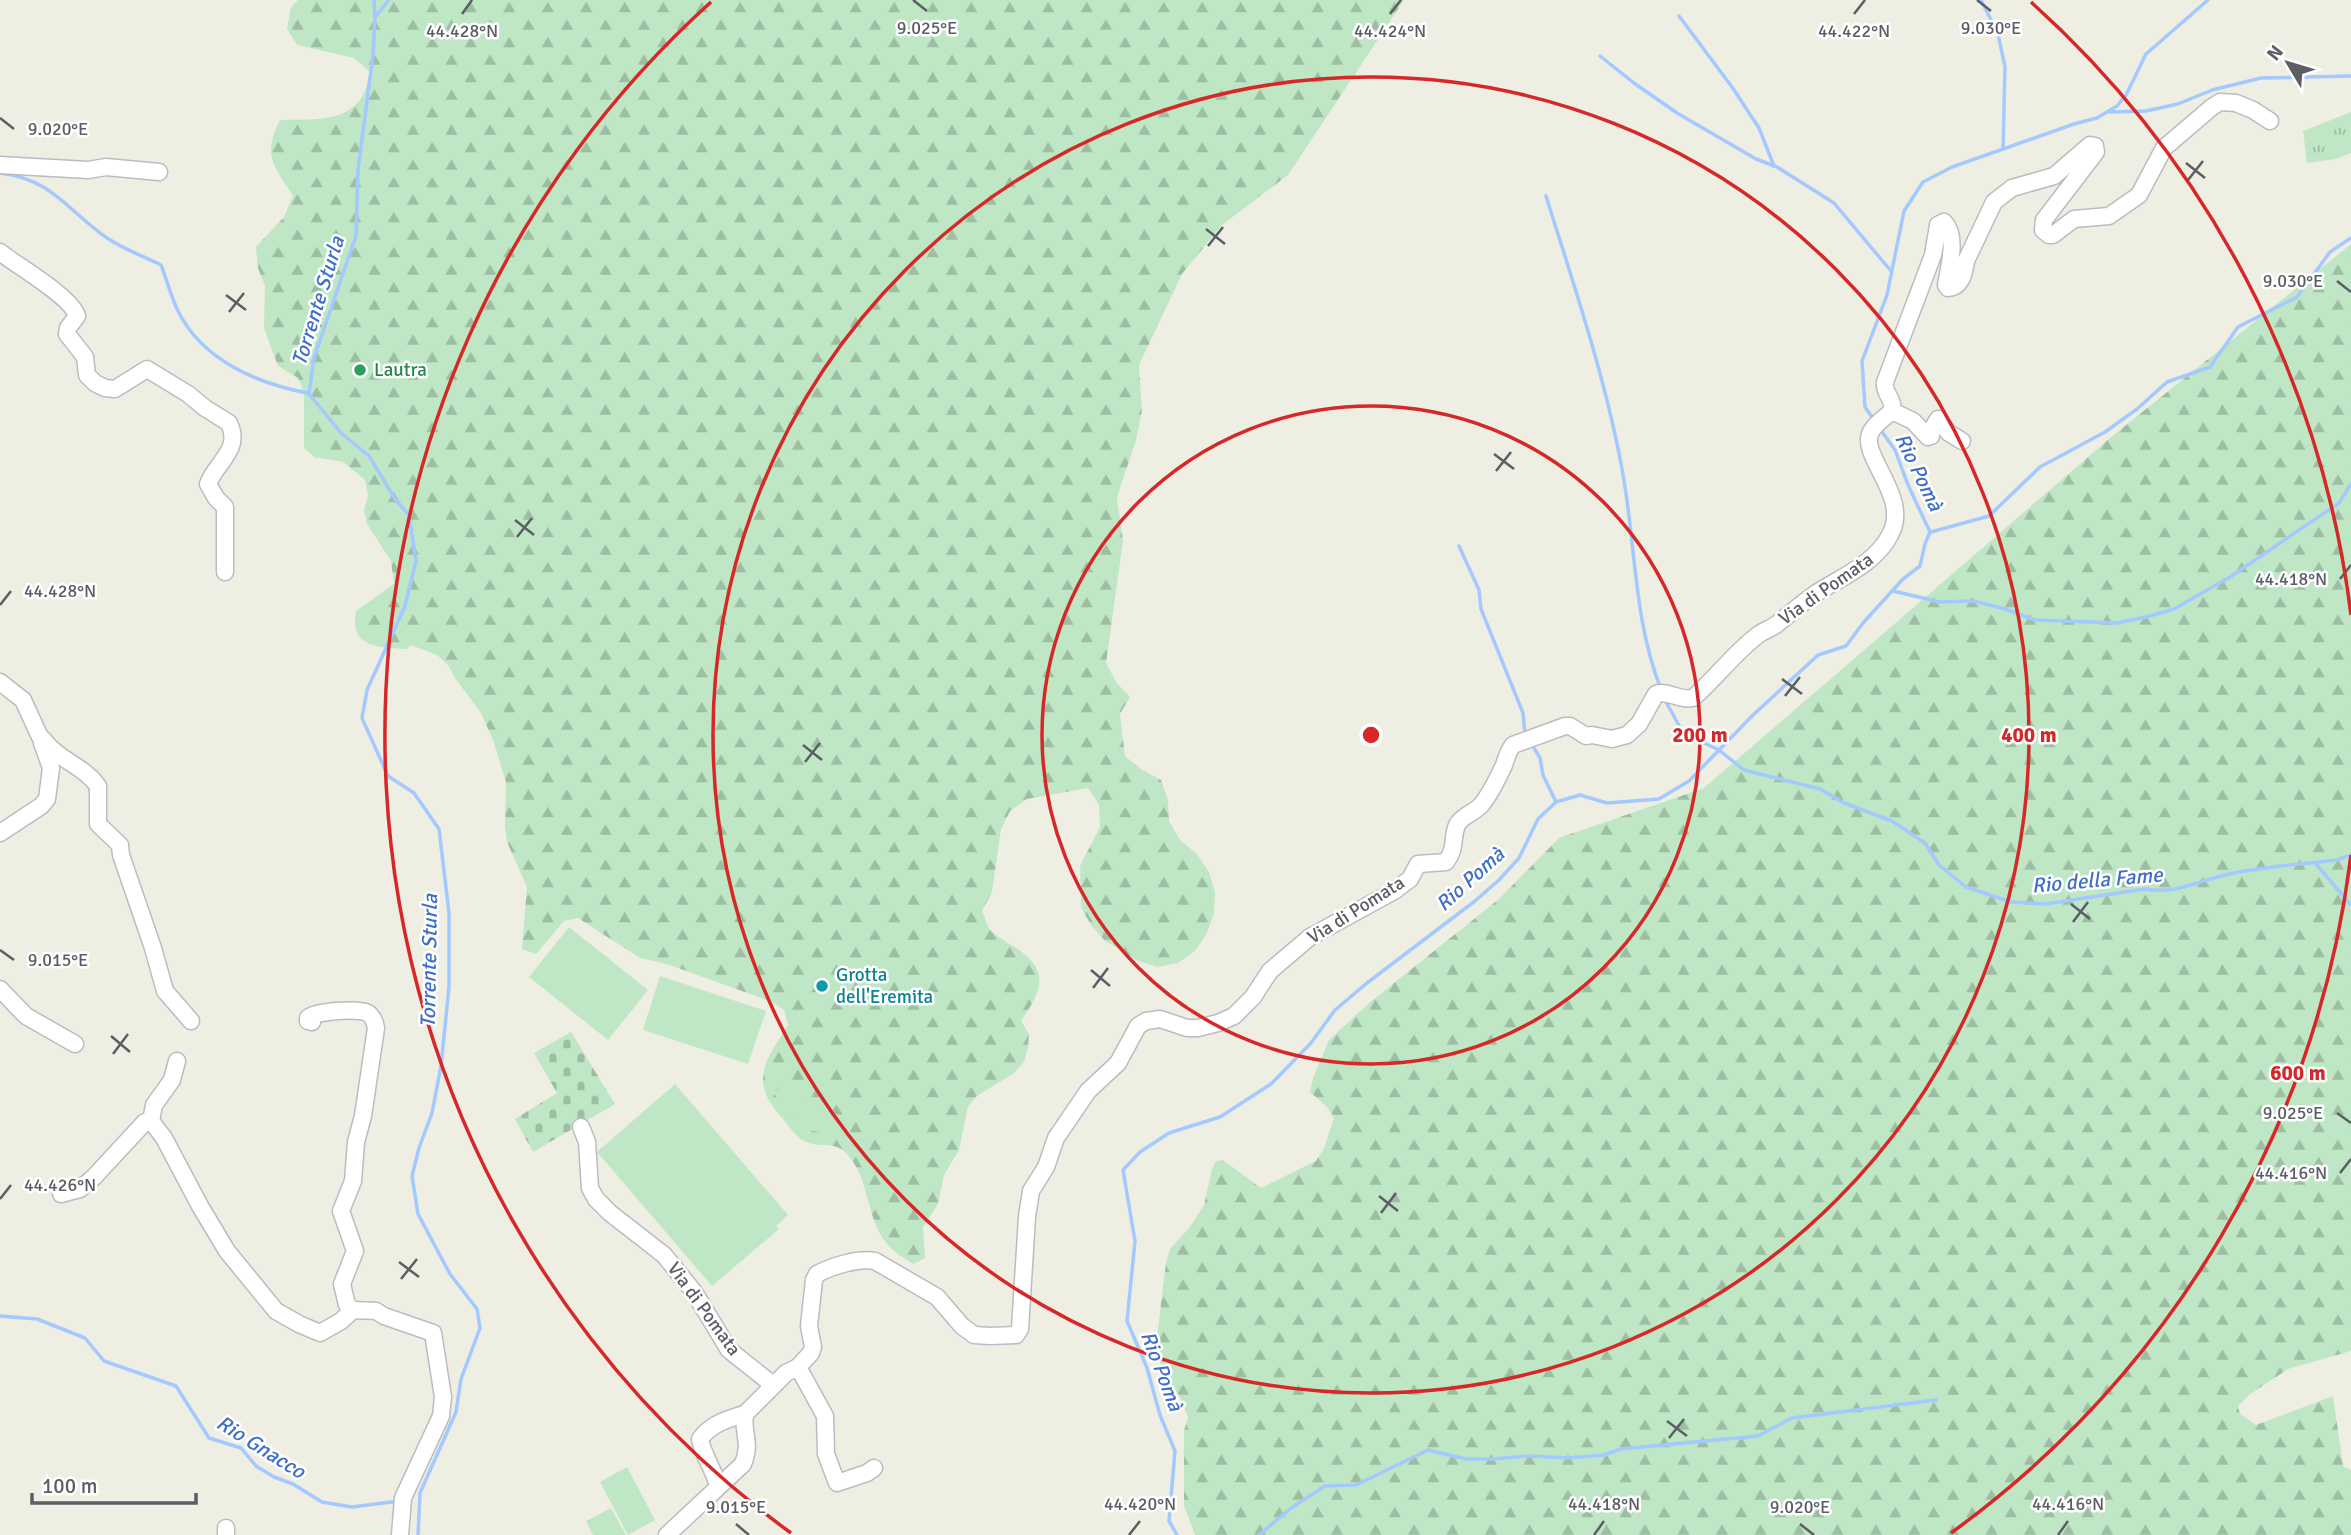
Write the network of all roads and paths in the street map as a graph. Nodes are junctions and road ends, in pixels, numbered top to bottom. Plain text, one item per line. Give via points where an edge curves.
1 (2270, 121) dead end
2 (0, 165) edge
3 (159, 172) dead end
4 (0, 252) edge
5 (1889, 414) junction
6 (1962, 441) dead end
7 (225, 572) dead end
8 (0, 682) edge
9 (40, 737) junction
10 (0, 833) edge
11 (1, 992) edge
12 (191, 1021) dead end
13 (312, 1022) dead end
14 (75, 1044) dead end
15 (177, 1061) dead end
16 (150, 1121) junction
17 (581, 1127) dead end
18 (61, 1195) dead end
19 (353, 1310) junction
20 (798, 1367) junction
21 (773, 1385) junction
22 (745, 1414) junction
23 (874, 1468) dead end
24 (718, 1486) junction
25 (400, 1535) edge
26 (667, 1535) edge

1 - 5 street via 2236,103 2220,102 2164,148 2139,195 2109,216 2074,219 2049,235 2043,230 2044,220 2096,152 2090,145 2054,176 2012,188 1994,202 1955,288 1946,285 1949,227 1944,222 1938,225 1933,255 1885,382 1892,402
2 - 3 street
4 - 7 street via 76,310 67,334 85,357 87,375 95,383 115,389 147,369 229,423 232,448 208,484 225,507
5 - 6 street via 1913,421 1930,438 1938,419
5 - 20 street, Via di Pomata via 1872,430 1869,443 1896,512 1892,533 1874,556 1735,653 1693,698 1656,694 1627,735 1612,739 1586,736 1570,726 1517,743 1509,750 1486,798 1457,825 1454,849 1446,862 1419,864 1410,879 1394,891 1310,937 1270,971 1247,1004 1226,1020 1198,1028 1160,1019 1138,1026 1118,1063 1088,1091 1063,1128 1031,1191 1016,1335 974,1335 937,1297 869,1260 815,1276 808,1326 812,1350
8 - 9 street via 22,697
9 - 10 street via 51,768 47,799
9 - 12 street via 98,786 98,824 120,845 166,994
11 - 14 street via 10,997 35,1032
13 - 19 street via 308,1018 316,1013 362,1011 372,1017 376,1028 356,1142 354,1181 341,1211 355,1251 342,1281 347,1305
15 - 16 street
16 - 18 street via 80,1189
16 - 19 street via 227,1251 276,1311 320,1333
17 - 21 street, Via di Pomata via 587,1142 590,1188 596,1199 664,1255 694,1292 729,1350
19 - 25 street via 376,1311 433,1333 443,1397 441,1425 412,1475 402,1502
20 - 21 street
20 - 23 street via 825,1416 827,1454 837,1483
21 - 22 street
22 - 24 street via 749,1450 743,1464
22 - 24 street via 706,1430 700,1439
24 - 26 street

